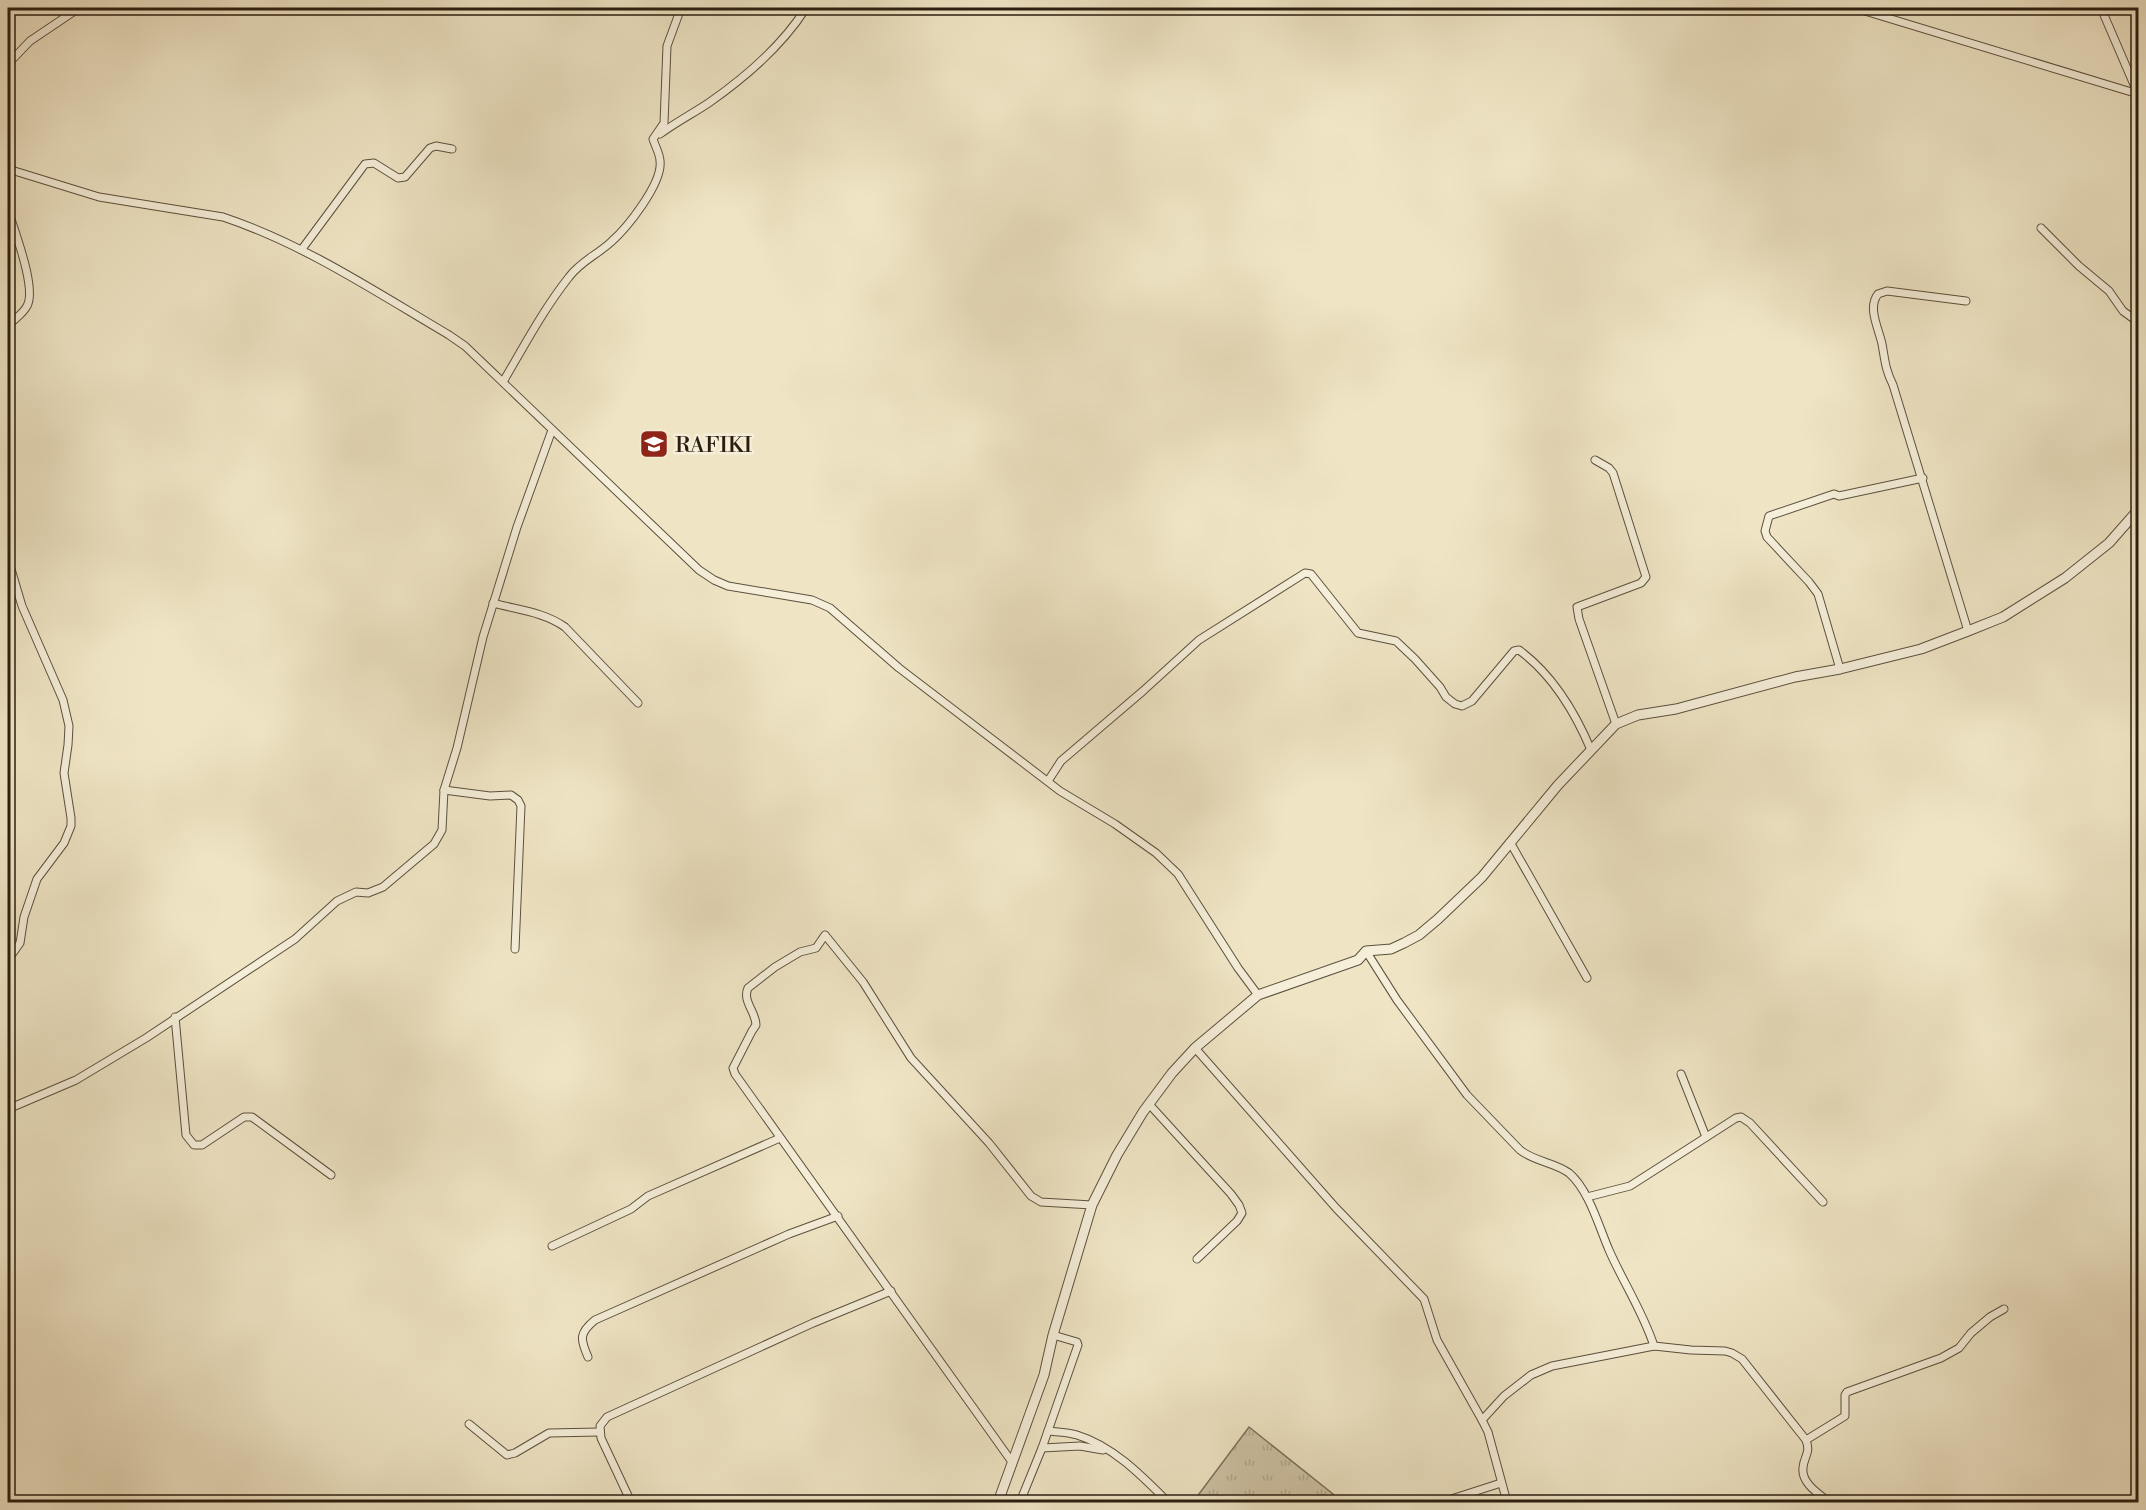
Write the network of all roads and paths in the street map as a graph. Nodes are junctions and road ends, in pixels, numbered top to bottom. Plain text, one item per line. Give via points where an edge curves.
1 (79, 8) edge
2 (681, 8) edge
3 (806, 8) edge
4 (1855, 8) edge
5 (2101, 8) edge
6 (8, 64) edge
7 (2138, 94) edge
8 (653, 139) junction
9 (452, 149) dead end
10 (8, 169) edge
11 (8, 210) edge
12 (2041, 228) dead end
13 (302, 249) junction
14 (1966, 302) dead end
15 (2139, 322) edge
16 (8, 326) edge
17 (503, 382) junction
18 (552, 430) junction
19 (1594, 460) dead end
20 (1923, 478) junction
21 (2139, 510) edge
22 (8, 560) edge
23 (493, 603) junction
24 (1968, 631) junction
25 (1840, 669) junction
26 (638, 703) dead end
27 (1616, 724) junction
28 (1591, 750) junction
29 (1047, 781) junction
30 (444, 790) junction
31 (1510, 842) junction
32 (515, 949) dead end
33 (1366, 951) junction
34 (8, 960) edge
35 (1587, 978) dead end
36 (1258, 995) junction
37 (175, 1017) junction
38 (1195, 1048) junction
39 (1681, 1074) dead end
40 (1149, 1104) junction
41 (8, 1109) edge
42 (1706, 1137) junction
43 (780, 1138) junction
44 (331, 1175) dead end
45 (1587, 1197) junction
46 (1823, 1202) dead end
47 (1092, 1205) junction
48 (838, 1216) junction
49 (552, 1246) dead end
50 (1197, 1259) dead end
51 (891, 1291) junction
52 (2004, 1309) dead end
53 (1053, 1335) junction
54 (1654, 1346) junction
55 (588, 1357) dead end
56 (1482, 1420) junction
57 (469, 1424) dead end
58 (599, 1431) junction
59 (1048, 1431) junction
60 (1806, 1440) junction
61 (1042, 1448) junction
62 (1108, 1450) junction
63 (1012, 1462) junction
64 (1501, 1483) junction
65 (631, 1503) edge
66 (998, 1503) edge
67 (1020, 1503) edge
68 (1168, 1503) edge
69 (1442, 1503) edge
70 (1507, 1503) edge
71 (1829, 1503) edge

1 - 6 street via 30,41
2 - 8 street via 667,46 664,123
3 - 8 street via 778,45 751,69 709,103
4 - 7 street
5 - 7 street
8 - 17 street via 661,162 644,202 621,233 579,263 533,328
9 - 13 street via 430,148 405,177 398,178 374,163 365,164
10 - 13 street via 99,197 223,217
11 - 16 street via 24,263 28,300 27,307
12 - 15 street via 2109,291 2123,311
13 - 17 street via 449,335
14 - 20 street via 1887,291 1878,294 1874,303 1886,370
17 - 18 street
18 - 23 street
18 - 29 street via 707,575 728,586 812,600 830,608 899,668
19 - 27 street via 1613,473 1646,577 1641,583 1577,607
20 - 24 street
20 - 25 street via 1833,494 1769,516 1767,537 1818,594
21 - 24 street via 2109,543 2065,578 2003,617
22 - 34 street via 22,606 63,700 69,726 64,773 71,818 64,843 37,879 20,943
23 - 26 street via 538,614 565,627
23 - 30 street
24 - 25 street via 1921,649
25 - 27 street via 1638,715
27 - 28 street
28 - 29 street via 1569,705 1519,650 1472,701 1462,706 1455,704 1396,641 1358,633 1311,574 1305,573 1199,640 1061,761
28 - 31 street
29 - 36 street via 1156,853 1178,874
30 - 32 street via 511,795 521,806
30 - 37 street via 442,830 418,859 383,887 368,893 356,892 337,901 295,939
31 - 33 street via 1482,877 1419,934 1391,949
31 - 35 street
33 - 36 street via 1358,960
33 - 45 street via 1467,1095 1529,1158 1550,1163 1569,1174
36 - 38 street
37 - 41 street via 76,1080
37 - 44 street via 186,1135 191,1143 202,1145 244,1117 252,1117
38 - 40 street
38 - 56 street via 1336,1208 1424,1299 1437,1340
39 - 42 street
40 - 47 street
40 - 50 street via 1231,1194 1242,1213
42 - 45 street via 1630,1186
42 - 46 street via 1736,1118 1746,1119
43 - 47 street via 733,1068 756,1025 745,993 775,967 800,952 816,948 825,935 863,982 911,1058 989,1143 1030,1196 1041,1202
43 - 48 street
43 - 49 street via 648,1196 631,1209
45 - 54 street
47 - 53 street
48 - 51 street
48 - 55 street via 595,1320 582,1335
51 - 58 street via 610,1416
51 - 63 street
52 - 60 street via 1950,1353 1847,1392 1845,1416
53 - 59 street via 1078,1345
53 - 63 street via 1044,1375
54 - 56 street via 1552,1366 1531,1375
54 - 60 street via 1732,1353 1742,1359
56 - 64 street
57 - 58 street via 507,1455 549,1433
58 - 65 street
59 - 61 street
59 - 62 street via 1077,1435
60 - 71 street via 1809,1448 1804,1479
61 - 62 street via 1080,1446
61 - 67 street
62 - 68 street
63 - 66 street
64 - 69 street
64 - 70 street

